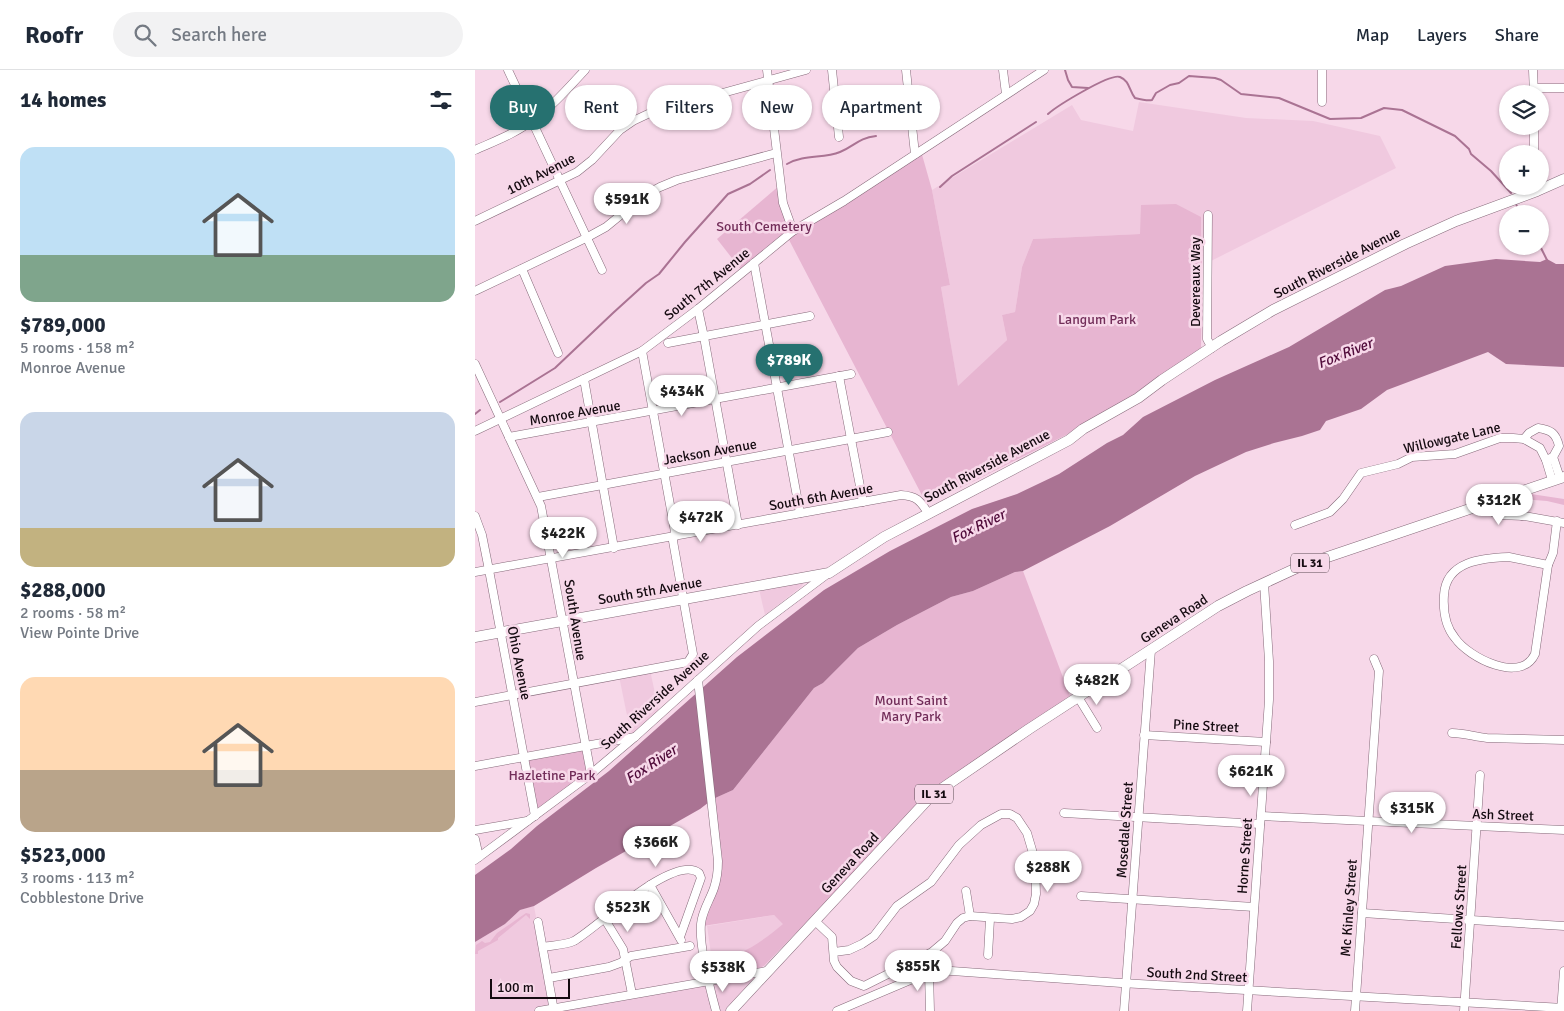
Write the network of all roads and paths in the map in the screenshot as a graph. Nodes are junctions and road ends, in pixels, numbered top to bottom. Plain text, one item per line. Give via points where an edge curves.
1 (508, 70) edge
2 (585, 70) edge
3 (767, 70) edge
4 (806, 70) edge
5 (833, 70) edge
6 (905, 70) edge
7 (1003, 70) edge
8 (1043, 70) edge
9 (1322, 70) edge
10 (1533, 70) edge
11 (768, 80) junction
12 (515, 85) edge
13 (1534, 85) edge
14 (1564, 88) edge
15 (1549, 90) edge
16 (1006, 94) junction
17 (555, 102) edge
18 (1322, 102) dead end
19 (517, 130) edge
20 (537, 130) edge
21 (839, 137) dead end
22 (475, 150) edge
23 (776, 153) junction
24 (915, 154) junction
25 (1564, 179) edge
26 (559, 181) junction
27 (1549, 185) edge
28 (1521, 195) edge
29 (1208, 215) dead end
30 (475, 221) edge
31 (793, 231) junction
32 (586, 238) junction
33 (754, 263) junction
34 (522, 269) junction
35 (602, 270) dead end
36 (475, 291) edge
37 (698, 309) junction
38 (810, 316) dead end
39 (766, 325) junction
40 (704, 337) junction
41 (668, 343) dead end
42 (1212, 348) junction
43 (642, 351) junction
44 (558, 352) dead end
45 (475, 364) edge
46 (851, 374) dead end
47 (839, 376) junction
48 (584, 379) junction
49 (778, 388) junction
50 (715, 399) junction
51 (653, 411) junction
52 (500, 419) junction
53 (591, 423) junction
54 (475, 431) edge
55 (888, 432) dead end
56 (509, 437) junction
57 (851, 439) junction
58 (1524, 439) junction
59 (789, 450) junction
60 (1550, 458) junction
61 (727, 462) junction
62 (664, 473) junction
63 (1559, 478) edge
64 (603, 485) junction
65 (538, 496) junction
66 (1510, 496) junction
67 (863, 502) junction
68 (1484, 505) junction
69 (800, 513) junction
70 (928, 513) junction
71 (475, 516) edge
72 (1524, 516) junction
73 (1561, 522) edge
74 (738, 525) junction
75 (1295, 525) dead end
76 (674, 536) junction
77 (614, 548) junction
78 (552, 558) junction
79 (1548, 565) junction
80 (489, 570) junction
81 (475, 572) edge
82 (829, 573) junction
83 (1264, 583) junction
84 (683, 599) junction
85 (563, 621) junction
86 (501, 632) junction
87 (475, 637) edge
88 (1151, 650) junction
89 (1374, 658) dead end
90 (698, 680) junction
91 (574, 683) junction
92 (512, 694) junction
93 (1078, 697) junction
94 (475, 702) edge
95 (1097, 728) dead end
96 (1453, 734) dead end
97 (1144, 735) junction
98 (636, 736) junction
99 (1564, 740) edge
100 (1266, 742) junction
101 (585, 745) junction
102 (524, 757) junction
103 (475, 766) edge
104 (591, 774) junction
105 (1480, 775) dead end
106 (1065, 813) dead end
107 (1139, 817) junction
108 (532, 819) junction
109 (1261, 820) junction
110 (1368, 821) junction
111 (1477, 826) junction
112 (475, 830) edge
113 (1564, 830) edge
114 (475, 839) edge
115 (477, 858) edge
116 (650, 885) junction
117 (966, 891) dead end
118 (1081, 896) dead end
119 (1133, 900) junction
120 (1254, 907) junction
121 (1362, 914) junction
122 (970, 916) junction
123 (605, 918) junction
124 (990, 919) junction
125 (815, 920) junction
126 (1470, 920) junction
127 (538, 922) dead end
128 (1564, 926) edge
129 (681, 937) junction
130 (543, 947) junction
131 (834, 952) junction
132 (988, 955) dead end
133 (921, 957) junction
134 (625, 959) junction
135 (767, 971) junction
136 (1564, 971) edge
137 (929, 972) junction
138 (549, 978) junction
139 (709, 980) junction
140 (1126, 984) junction
141 (1248, 990) junction
142 (632, 994) junction
143 (1356, 996) junction
144 (1464, 1007) edge
145 (554, 1009) edge
146 (1562, 1009) edge
147 (539, 1011) edge
148 (716, 1011) edge
149 (731, 1011) edge
150 (837, 1011) edge
151 (930, 1011) edge
152 (1124, 1011) edge
153 (1247, 1011) edge
154 (1355, 1011) edge

1 - 12 street
2 - 17 street
3 - 11 street
4 - 11 street, 10th Avenue
5 - 21 street
6 - 24 street
7 - 16 street
8 - 16 street, South 7th Avenue
9 - 18 street
10 - 13 street
11 - 23 street
11 - 26 street, 10th Avenue via 650,113 633,121 615,134 593,160
14 - 15 street
16 - 24 street, South 7th Avenue
19 - 22 street
20 - 26 street
23 - 31 street via 783,203
23 - 32 street via 660,187
24 - 31 street, South 7th Avenue
25 - 27 main road, South Riverside Avenue
26 - 30 street, 10th Avenue
26 - 32 street
28 - 42 main road, South Riverside Avenue via 1405,244 1273,310
29 - 42 street, Devereaux Way via 1207,339
31 - 33 street, South 7th Avenue
32 - 34 street
32 - 35 street
33 - 37 street, South 7th Avenue
33 - 39 street
34 - 36 street
34 - 44 street
37 - 40 street
37 - 43 street, South 7th Avenue
38 - 39 street
39 - 40 street
39 - 49 street
40 - 41 street
40 - 50 street
42 - 70 main road, South Riverside Avenue via 1069,440
43 - 48 street, South 7th Avenue
43 - 51 street
45 - 52 street, South Avenue
46 - 47 street, Monroe Avenue
47 - 49 street, Monroe Avenue
47 - 57 street
48 - 52 street, South 7th Avenue
48 - 53 street
49 - 50 street, Monroe Avenue
49 - 59 street
50 - 51 street, Monroe Avenue
50 - 61 street
51 - 53 street, Monroe Avenue
51 - 62 street
52 - 54 street, South 7th Avenue
52 - 56 street, South Avenue
53 - 56 street, Monroe Avenue
53 - 64 street
55 - 57 street, Jackson Avenue
56 - 65 street, South Avenue
57 - 59 street, Jackson Avenue
57 - 67 street
58 - 60 street
58 - 60 street via 1538,428 1549,429 1557,436 1559,446
58 - 75 street, Willowgate Lane via 1500,438 1455,454 1413,457 1361,473 1343,499 1329,512
59 - 61 street, Jackson Avenue
59 - 69 street
60 - 63 street
61 - 62 street, Jackson Avenue
61 - 74 street
62 - 64 street, Jackson Avenue
62 - 76 street
63 - 66 main road, Geneva Road / IL 31
64 - 65 street, Jackson Avenue
64 - 77 street
65 - 78 street, South Avenue
66 - 68 main road, Geneva Road / IL 31
66 - 72 street via 1513,509
67 - 69 street, South 6th Avenue
67 - 70 street, South 6th Avenue via 911,496 919,500
68 - 72 street via 1500,515
68 - 83 main road, Geneva Road / IL 31 via 1301,566
69 - 74 street, South 6th Avenue
70 - 82 main road, South Riverside Avenue
71 - 80 street, Ohio Avenue
72 - 73 street
73 - 79 street
74 - 76 street, South 6th Avenue
76 - 77 street, South 6th Avenue
76 - 84 street
77 - 78 street, South 6th Avenue
78 - 80 street, South 6th Avenue
78 - 85 street, South Avenue
79 - 79 street via 1518,558 1489,558 1453,572 1444,588 1444,610 1450,630 1460,645 1475,657 1498,666 1527,665 1535,654
80 - 81 street, South 6th Avenue
80 - 86 street, Ohio Avenue
82 - 84 main road, South 5th Avenue
82 - 90 street, South Riverside Avenue via 758,626
83 - 88 main road, Geneva Road / IL 31 via 1218,606
83 - 100 street, Horne Street via 1270,684
84 - 85 main road, South 5th Avenue
84 - 91 street via 693,654 688,662
85 - 86 main road, South 5th Avenue
85 - 91 street, South Avenue
86 - 87 main road, South 5th Avenue
86 - 92 street, Ohio Avenue
88 - 93 main road, Geneva Road / IL 31
88 - 97 street, Mosedale Street
89 - 110 street, Mc Kinley Street via 1379,672
90 - 98 street, South Riverside Avenue
90 - 139 street via 718,875 701,924
91 - 92 street
91 - 101 street, South Avenue
92 - 94 street
92 - 102 street, Ohio Avenue
93 - 95 street
93 - 125 main road, Geneva Road / IL 31 via 931,796
96 - 99 street
97 - 100 street, Pine Street
97 - 107 street, Mosedale Street
98 - 101 street
98 - 104 street, South Riverside Avenue
100 - 109 street, Horne Street
101 - 102 street
101 - 104 street, South Avenue
102 - 103 street
102 - 108 street, Ohio Avenue
104 - 108 street, South Riverside Avenue
105 - 111 street, Fellows Street
106 - 107 street, Ash Street
107 - 109 street, Ash Street
107 - 119 street, Mosedale Street
108 - 112 street
108 - 115 street, South Riverside Avenue
109 - 110 street, Ash Street
109 - 120 street, Horne Street
110 - 111 street, Ash Street
110 - 121 street, Mc Kinley Street
111 - 113 street, Ash Street
111 - 126 street, Fellows Street
114 - 115 street
116 - 123 street
116 - 129 street
116 - 129 street via 680,870 699,872 701,878
117 - 122 street
118 - 119 street
119 - 120 street
119 - 140 street, Mosedale Street
120 - 141 street, Horne Street
121 - 126 street
121 - 143 street, Mc Kinley Street
122 - 124 street
122 - 133 street via 957,923 945,941 932,952
123 - 130 street via 574,941
123 - 134 street via 620,942
124 - 131 street via 1021,917 1030,911 1035,900 1036,870 1032,847 1022,823 1010,814 995,817 968,836 931,882 902,901 869,941 849,950
124 - 132 street
125 - 131 street via 832,937
125 - 135 main road, Geneva Road / IL 31
126 - 128 street
126 - 144 street, Fellows Street
127 - 130 street
129 - 134 street via 686,946
130 - 138 street
131 - 133 street via 837,967 851,981 864,986
133 - 137 street
134 - 138 street via 609,967
134 - 142 street
135 - 139 street
135 - 149 main road, Geneva Road / IL 31
136 - 146 street
137 - 140 street, South 2nd Street via 938,970
137 - 150 street, South 2nd Street
137 - 151 street
138 - 145 street
139 - 142 street
139 - 148 street
140 - 141 street, South 2nd Street
140 - 152 street, Mosedale Street
141 - 143 street, South 2nd Street
141 - 153 street, Horne Street
142 - 145 street
143 - 144 street, South 2nd Street
143 - 154 street, Mc Kinley Street
144 - 146 street, South 2nd Street
145 - 147 street

